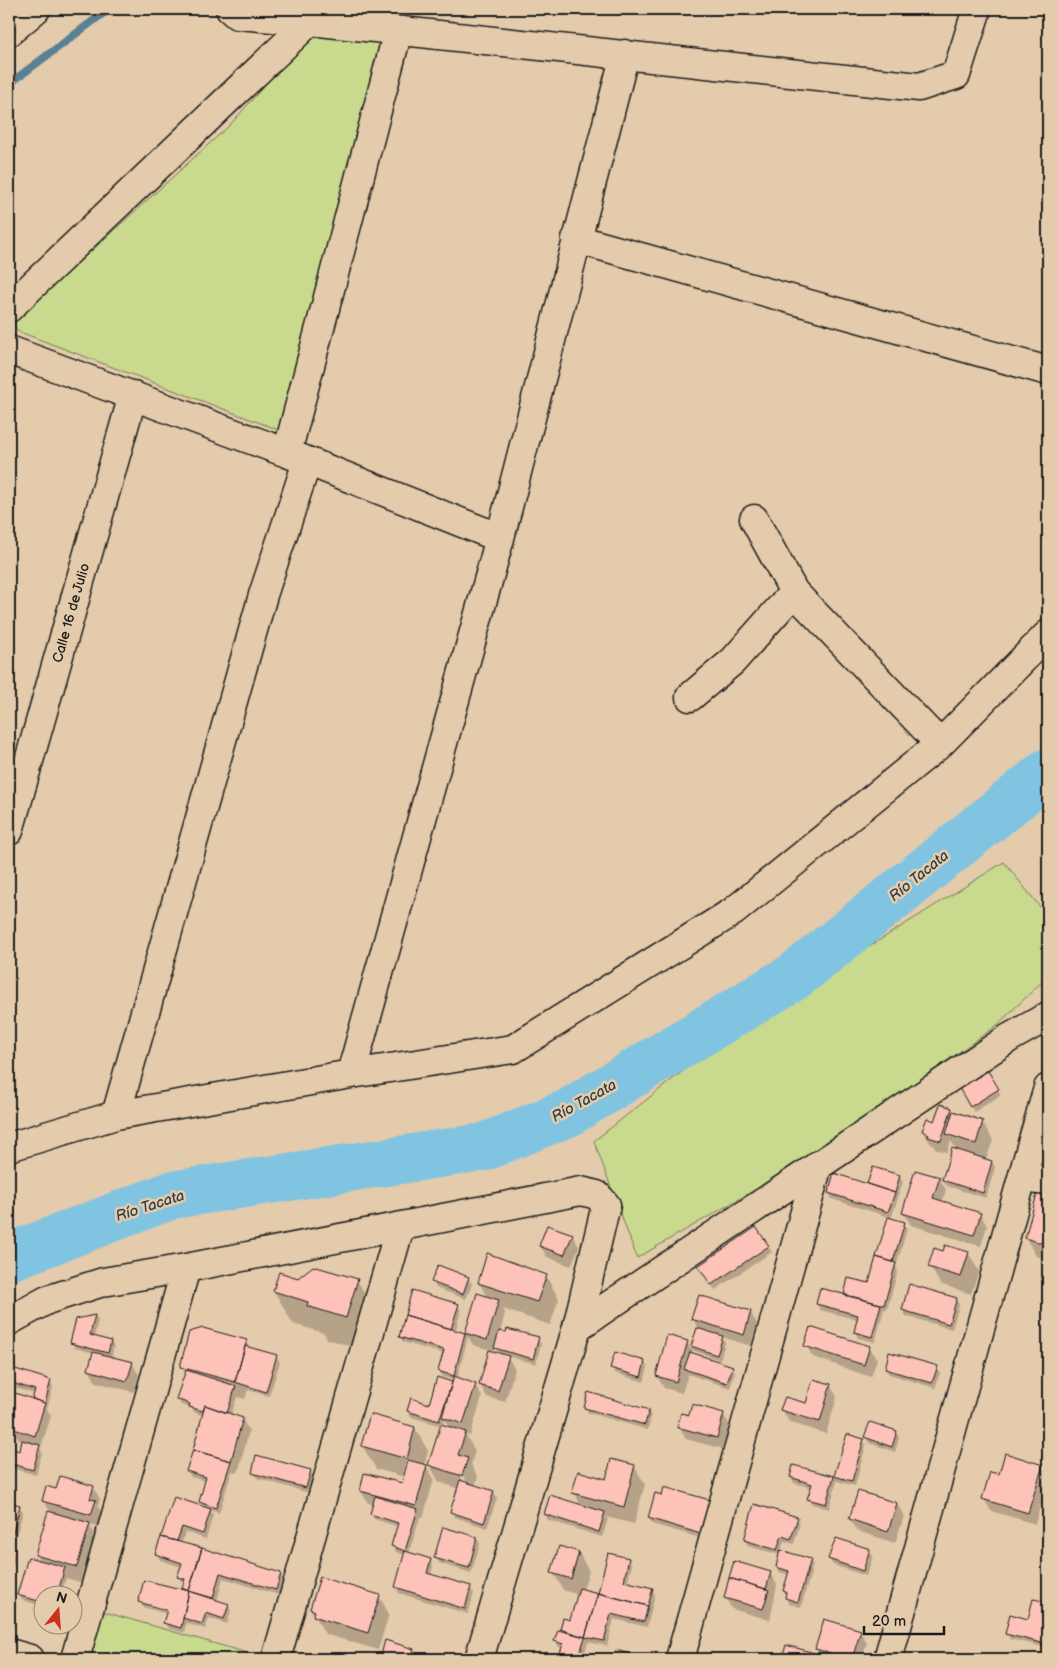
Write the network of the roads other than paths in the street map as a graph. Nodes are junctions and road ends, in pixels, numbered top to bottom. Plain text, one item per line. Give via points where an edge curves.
1 (36, 9) edge
2 (230, 9) edge
3 (977, 9) edge
4 (310, 21) junction
5 (398, 31) junction
6 (9, 32) edge
7 (625, 54) junction
8 (576, 238) junction
9 (9, 308) edge
10 (9, 350) edge
11 (1048, 371) edge
12 (132, 395) junction
13 (297, 457) junction
14 (754, 519) dead end
15 (500, 538) junction
16 (794, 592) junction
17 (1048, 634) edge
18 (690, 697) dead end
19 (940, 744) junction
20 (9, 831) edge
21 (1048, 1016) edge
22 (351, 1074) junction
23 (1048, 1088) edge
24 (116, 1115) junction
25 (9, 1147) edge
26 (818, 1165) junction
27 (1035, 1179) edge
28 (400, 1227) junction
29 (186, 1268) junction
30 (9, 1321) edge
31 (577, 1326) junction
32 (9, 1653) edge
33 (30, 1659) edge
34 (75, 1659) edge
35 (276, 1659) edge
36 (479, 1659) edge
37 (680, 1659) edge
38 (888, 1659) edge

1 - 6 street
2 - 4 street via 237,15
3 - 7 street via 956,74 920,87
4 - 5 street
4 - 9 street
5 - 7 street
5 - 13 street
7 - 8 street
8 - 11 street
8 - 15 street
10 - 12 street
12 - 13 street
12 - 20 street, Calle 16 de Julio
13 - 15 street
13 - 24 street via 263,595
14 - 16 street
15 - 22 street
16 - 18 street via 733,662
16 - 19 street
17 - 19 street
19 - 22 street via 734,911 513,1049
21 - 26 street via 1009,1038
22 - 24 street
23 - 27 street
24 - 25 street
26 - 31 street
26 - 37 street
27 - 38 street
28 - 29 street
28 - 31 street via 581,1191 597,1194 606,1205
28 - 35 street
29 - 30 street via 103,1282 47,1300
29 - 34 street
31 - 36 street
32 - 33 street

